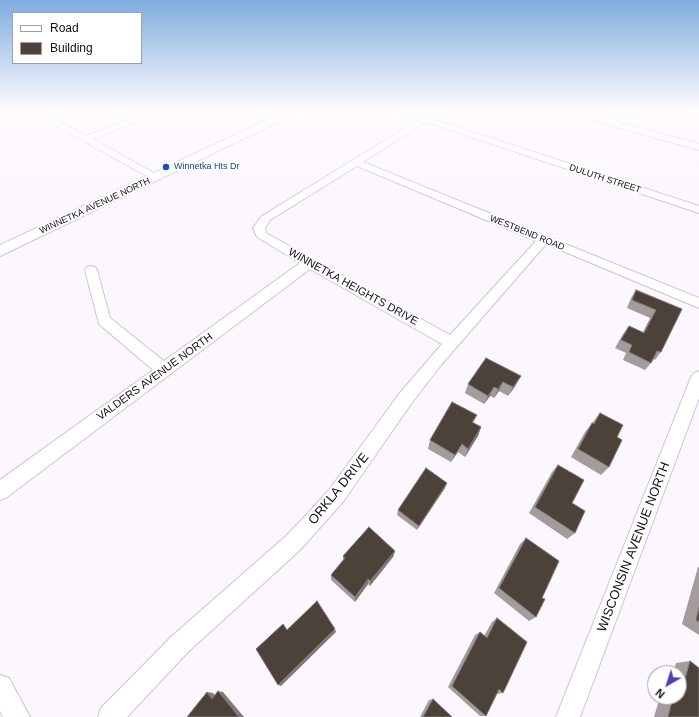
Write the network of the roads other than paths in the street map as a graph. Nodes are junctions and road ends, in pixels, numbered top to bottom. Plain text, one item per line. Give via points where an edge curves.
1 (94, 143) edge
2 (227, 143) edge
3 (386, 143) edge
4 (496, 143) edge
5 (687, 143) edge
6 (699, 147) edge
7 (356, 162) junction
8 (156, 177) junction
9 (699, 210) edge
10 (544, 239) junction
11 (0, 251) edge
12 (309, 263) junction
13 (90, 270) dead end
14 (699, 303) edge
15 (452, 343) junction
16 (164, 370) junction
17 (699, 377) edge
18 (0, 491) edge
19 (0, 687) edge
20 (17, 717) edge
21 (110, 717) edge
22 (568, 717) edge

1 - 8 street
2 - 8 main road, WINNETKA AVENUE NORTH
3 - 7 street
4 - 9 street, DULUTH STREET
5 - 6 street
7 - 10 street, WESTBEND ROAD
7 - 12 street, WINNETKA HEIGHTS DRIVE via 260,223 261,235
8 - 11 main road, WINNETKA AVENUE NORTH
10 - 14 street, WESTBEND ROAD
10 - 15 street, ORKLA DRIVE
12 - 15 street, WINNETKA HEIGHTS DRIVE
12 - 16 street, VALDERS AVENUE NORTH
13 - 16 street via 104,320
15 - 21 street, ORKLA DRIVE via 405,399 358,467 316,519 293,543 180,644
16 - 18 street, VALDERS AVENUE NORTH
17 - 22 street, WISCONSIN AVENUE NORTH
19 - 20 street

